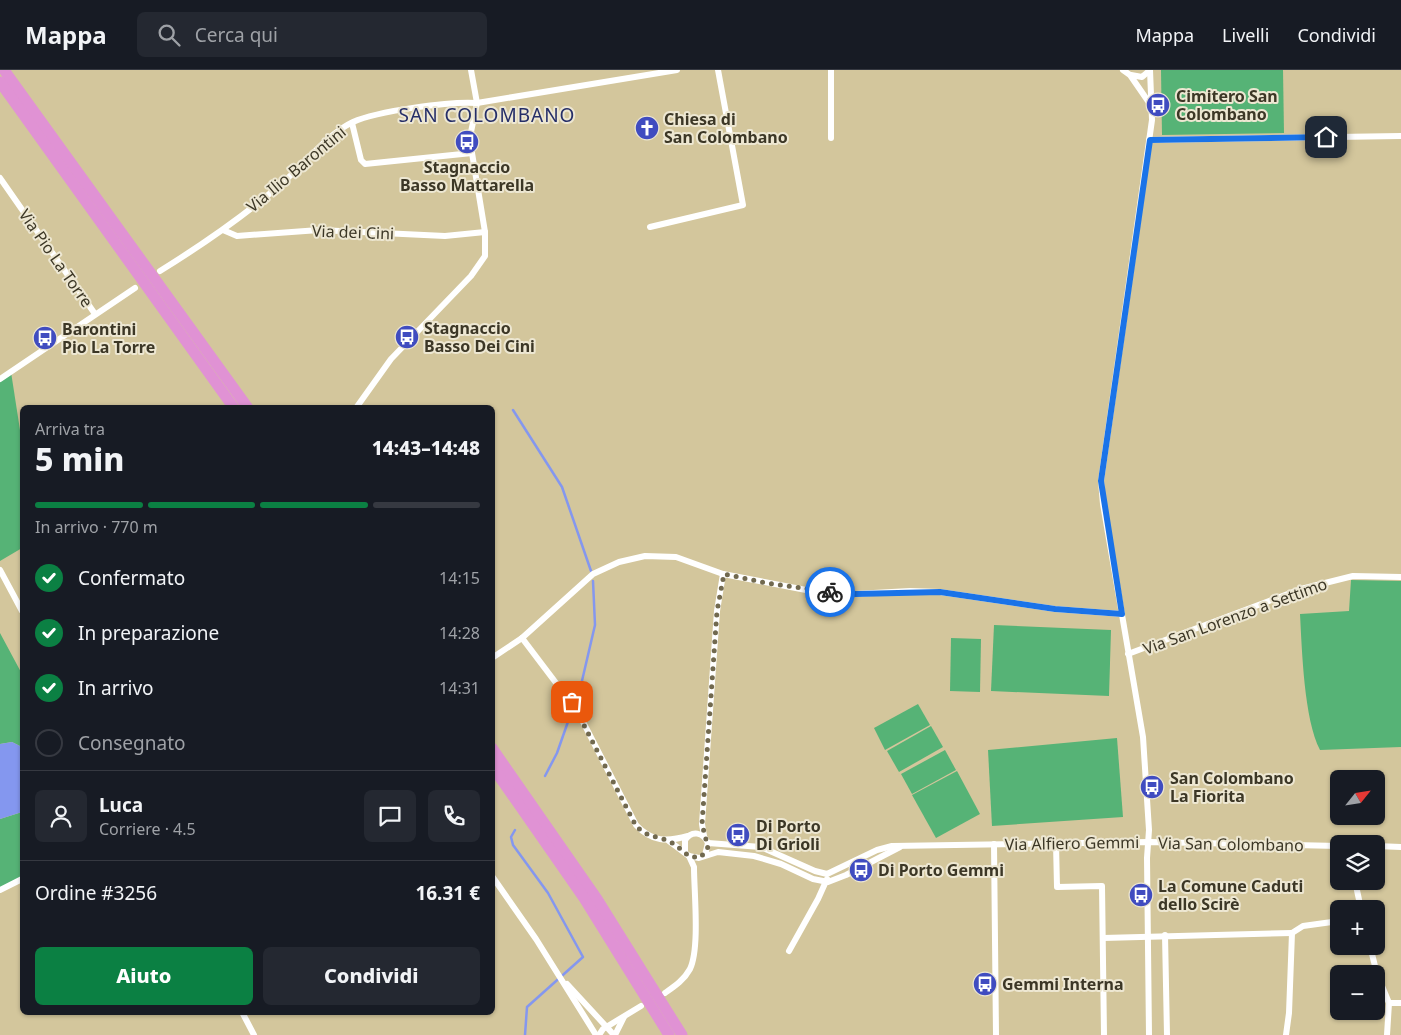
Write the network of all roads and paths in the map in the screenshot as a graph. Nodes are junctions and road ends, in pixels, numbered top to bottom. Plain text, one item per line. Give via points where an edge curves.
1 (4, 70) edge
2 (471, 70) edge
3 (677, 70) edge
4 (718, 70) edge
5 (831, 70) edge
6 (1149, 70) edge
7 (1127, 72) edge
8 (0, 82) edge
9 (477, 102) junction
10 (1150, 104) junction
11 (352, 122) junction
12 (1401, 136) edge
13 (831, 138) dead end
14 (1150, 140) junction
15 (472, 152) junction
16 (0, 178) edge
17 (650, 227) dead end
18 (223, 230) junction
19 (485, 232) junction
20 (160, 271) dead end
21 (135, 288) dead end
22 (95, 314) junction
23 (0, 379) edge
24 (232, 405) edge
25 (246, 405) edge
26 (358, 405) edge
27 (0, 570) edge
28 (724, 574) junction
29 (1401, 577) edge
30 (20, 607) edge
31 (1122, 614) junction
32 (522, 638) junction
33 (1128, 654) junction
34 (495, 656) edge
35 (495, 752) edge
36 (495, 770) edge
37 (702, 824) junction
38 (690, 835) junction
39 (704, 836) junction
40 (669, 841) junction
41 (1150, 842) junction
42 (708, 843) junction
43 (994, 844) junction
44 (1056, 844) junction
45 (1330, 846) edge
46 (1385, 846) edge
47 (900, 847) junction
48 (1401, 847) edge
49 (687, 854) junction
50 (703, 856) junction
51 (694, 868) junction
52 (830, 873) junction
53 (20, 880) edge
54 (495, 880) edge
55 (824, 882) junction
56 (0, 890) edge
57 (1330, 922) edge
58 (1292, 933) junction
59 (1165, 935) junction
60 (1148, 936) junction
61 (1103, 938) junction
62 (789, 950) dead end
63 (1372, 955) edge
64 (556, 971) junction
65 (665, 993) dead end
66 (1389, 1003) junction
67 (1401, 1003) edge
68 (642, 1006) dead end
69 (244, 1015) edge
70 (625, 1016) junction
71 (606, 1027) junction
72 (254, 1035) edge
73 (597, 1035) edge
74 (614, 1035) edge
75 (669, 1035) edge
76 (682, 1035) edge
77 (996, 1035) edge
78 (1104, 1035) edge
79 (1149, 1035) edge
80 (1167, 1035) edge
81 (1286, 1035) edge
82 (1387, 1035) edge

1 - 25 highway
2 - 9 street
3 - 9 street
4 - 17 street via 743,205
5 - 13 street
6 - 7 street, Via San Colombano via 1142,77
6 - 10 street, Via San Colombano
7 - 10 street, Via San Colombano
8 - 24 highway
9 - 11 street, Via Ilio Barontini via 403,111
9 - 15 street via 471,132
10 - 14 street, Via San Colombano
11 - 15 street via 361,160 365,164
11 - 18 street, Via Ilio Barontini
12 - 14 street
14 - 31 street, Via San Colombano via 1101,481
15 - 19 street
16 - 22 street, Via Pio La Torre
18 - 19 street, Via dei Cini via 237,236 319,230 444,236
18 - 20 street, Via Ilio Barontini
19 - 26 street via 487,245 481,264 392,360
21 - 22 street
22 - 23 street
27 - 30 street
28 - 31 street via 836,593 940,592 1055,609
28 - 32 street via 673,556 626,559 583,581
28 - 37 street via 717,611
29 - 33 street, Via San Lorenzo a Settimo via 1353,576 1301,589
31 - 33 street, Via San Colombano
32 - 34 street
32 - 40 street via 578,712 634,823 649,836
33 - 41 street, Via San Colombano via 1143,738
35 - 76 highway via 597,899
36 - 75 highway via 584,898
37 - 38 street
37 - 39 street
38 - 39 street via 698,833
38 - 40 street
38 - 49 street via 684,843
39 - 42 street
40 - 49 street
41 - 44 street, Via Alfiero Gemmi
41 - 45 street, Via San Colombano
41 - 60 street via 1147,858
42 - 50 street
42 - 52 street via 761,847 815,871
43 - 44 street, Via Alfiero Gemmi
43 - 47 street, Via Alfiero Gemmi
43 - 77 street, Via Alfiero Gemmi
44 - 61 street via 1057,887 1102,886
46 - 48 street
47 - 52 street, Via Alfiero Gemmi via 882,848
47 - 55 street via 838,879
49 - 50 street
49 - 51 street
50 - 51 street
50 - 55 street via 718,852 754,856
51 - 65 street via 692,963 681,981
52 - 55 street
53 - 56 street
54 - 64 street
55 - 62 street
57 - 58 street via 1303,926
58 - 59 street
58 - 81 street
59 - 60 street
59 - 80 street
60 - 61 street
60 - 79 street
61 - 78 street
63 - 66 street
64 - 71 street
64 - 73 street
66 - 67 street
66 - 82 street
68 - 70 street
69 - 72 street
70 - 71 street
70 - 74 street
71 - 73 street
71 - 74 street

